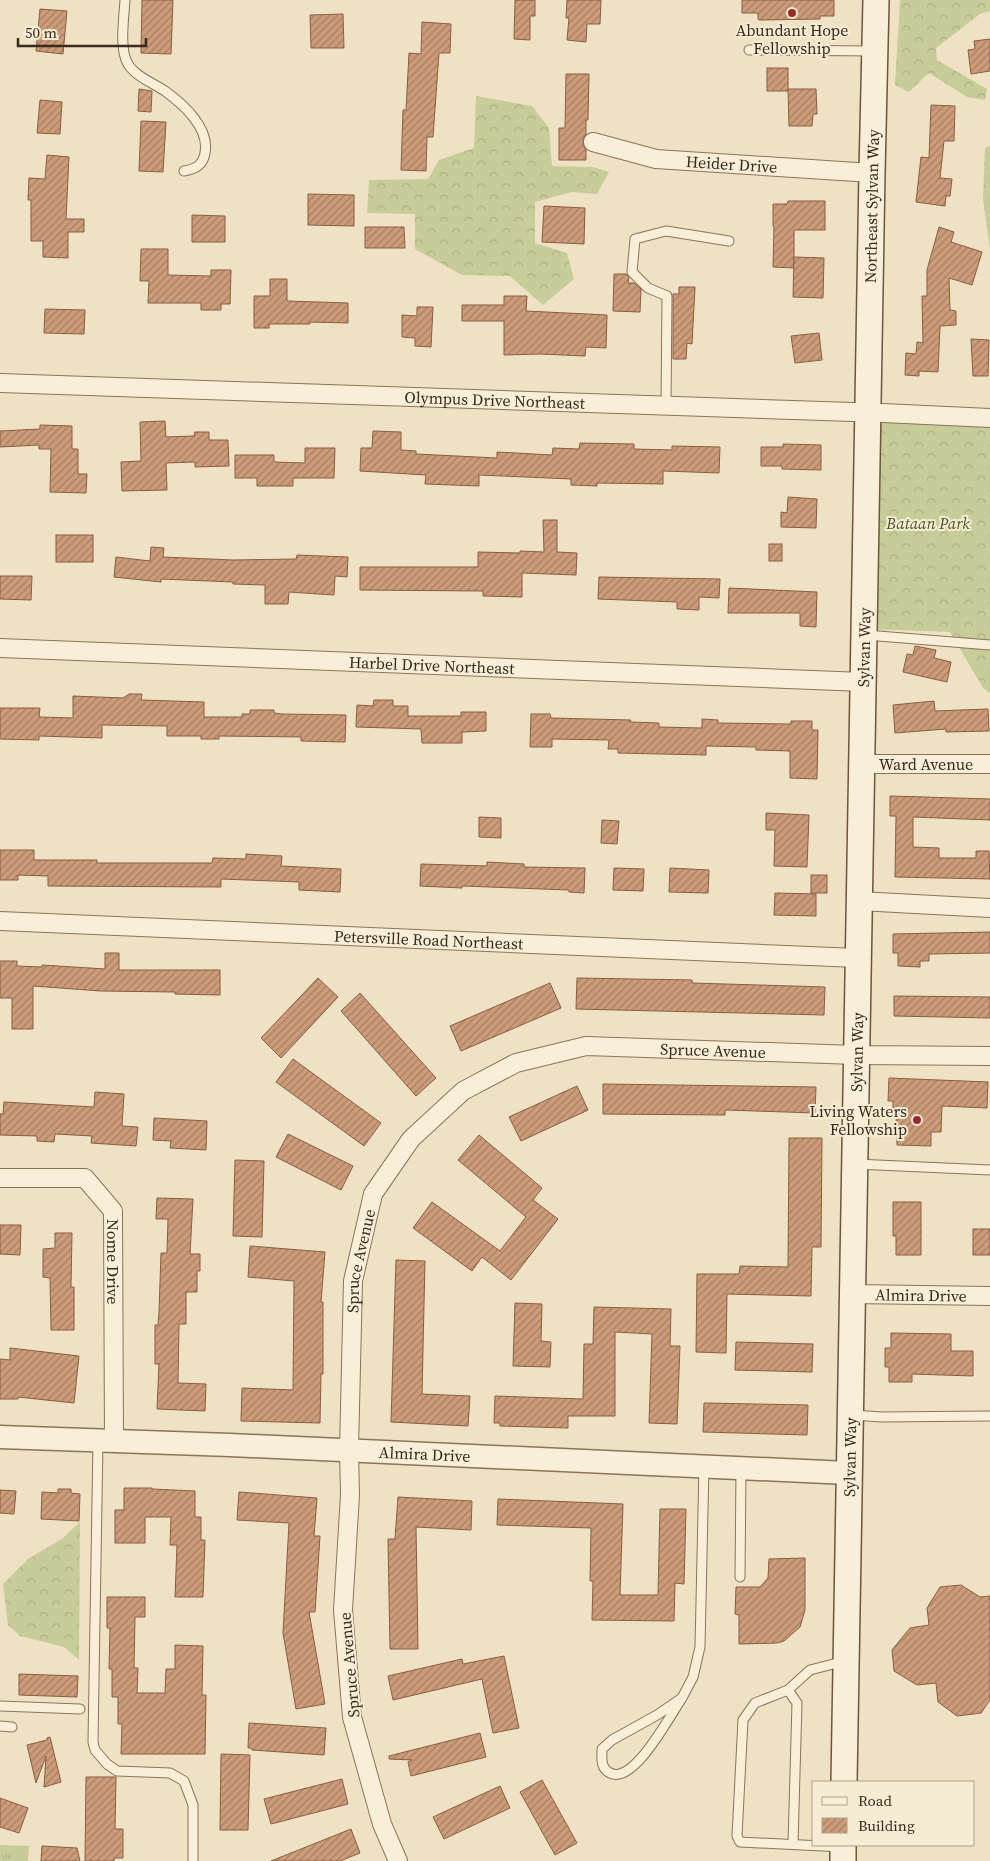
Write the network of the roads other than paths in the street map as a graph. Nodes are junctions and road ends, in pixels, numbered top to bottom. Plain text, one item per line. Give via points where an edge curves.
1 (125, 0) edge
2 (876, 0) edge
3 (749, 50) dead end
4 (875, 51) junction
5 (593, 142) dead end
6 (184, 171) dead end
7 (872, 173) junction
8 (729, 241) dead end
9 (0, 383) edge
10 (666, 406) junction
11 (868, 412) junction
12 (990, 418) edge
13 (864, 635) junction
14 (990, 645) edge
15 (0, 648) edge
16 (863, 682) junction
17 (862, 764) junction
18 (990, 764) edge
19 (859, 901) junction
20 (990, 908) edge
21 (0, 921) edge
22 (857, 958) junction
23 (856, 1055) junction
24 (990, 1056) edge
25 (855, 1164) junction
26 (990, 1170) edge
27 (0, 1178) edge
28 (852, 1294) junction
29 (990, 1296) edge
30 (849, 1415) junction
31 (990, 1416) edge
32 (0, 1437) edge
33 (106, 1440) junction
34 (348, 1450) junction
35 (704, 1466) junction
36 (741, 1468) junction
37 (848, 1473) junction
38 (740, 1576) dead end
39 (846, 1661) junction
40 (788, 1690) junction
41 (682, 1698) junction
42 (0, 1706) edge
43 (80, 1709) dead end
44 (0, 1726) edge
45 (12, 1727) dead end
46 (844, 1781) edge
47 (792, 1844) junction
48 (843, 1851) edge
49 (193, 1861) edge
50 (398, 1861) edge

1 - 6 lane via 123,45 128,66 167,93 191,115 205,142 201,164
2 - 4 main road, Northeast Sylvan Way
3 - 4 lane
4 - 7 main road, Northeast Sylvan Way
5 - 7 street, Heider Drive via 656,159
7 - 11 main road, Northeast Sylvan Way
8 - 10 lane via 666,231 635,239 632,272 648,288 667,296
9 - 10 street, Olympus Drive Northeast
10 - 11 street, Olympus Drive Northeast
11 - 12 street, Olympus Drive Northeast
11 - 13 main road, Sylvan Way
13 - 14 lane
13 - 16 main road, Sylvan Way
15 - 16 street, Harbel Drive Northeast
16 - 17 main road, Sylvan Way
17 - 18 street, Ward Avenue
17 - 19 main road, Sylvan Way
19 - 20 street
19 - 22 main road, Sylvan Way
21 - 22 street, Petersville Road Northeast
22 - 23 main road, Sylvan Way
23 - 24 street, Spruce Avenue
23 - 25 main road, Sylvan Way
23 - 34 street, Spruce Avenue via 586,1046 516,1062 462,1091 411,1140 373,1194 353,1281
25 - 26 lane
25 - 28 main road, Sylvan Way
27 - 33 street, Nome Drive via 85,1178 113,1211
28 - 29 street, Almira Drive
28 - 30 main road, Sylvan Way
30 - 31 lane
30 - 37 main road, Sylvan Way
32 - 33 street, Almira Drive
33 - 34 street, Almira Drive
33 - 49 lane via 93,1742 95,1750 117,1771 170,1773 184,1781 193,1805
34 - 35 street, Almira Drive
34 - 50 street, Spruce Avenue via 350,1495 343,1610 352,1717 382,1824
35 - 36 street, Almira Drive
35 - 41 lane via 700,1647 693,1677
36 - 37 street, Almira Drive
36 - 38 lane
37 - 39 main road, Sylvan Way
39 - 40 lane via 810,1670
39 - 46 main road, Sylvan Way
40 - 47 lane via 797,1703
40 - 47 lane via 755,1703 743,1720 737,1836 740,1842
41 - 41 lane via 602,1749 601,1762 606,1770 622,1774 631,1769 643,1757
42 - 43 lane
44 - 45 lane
47 - 48 lane

